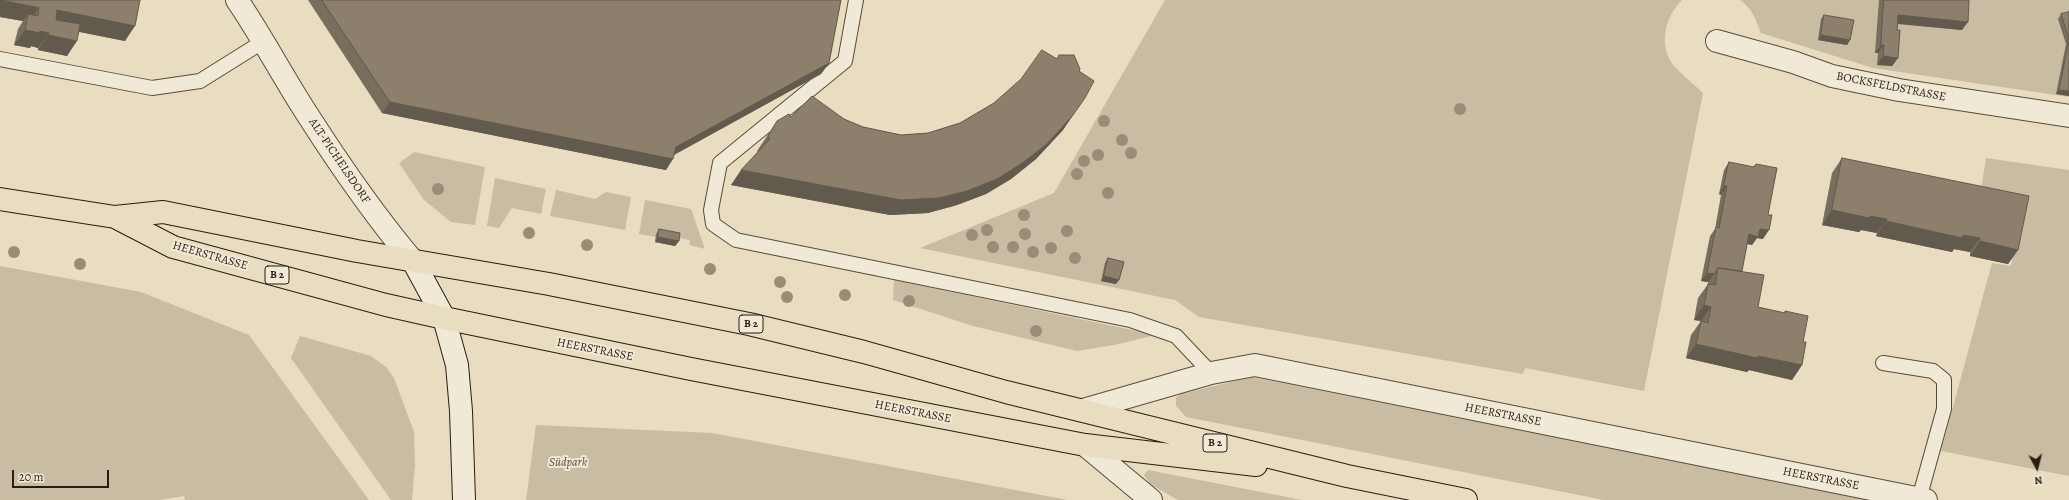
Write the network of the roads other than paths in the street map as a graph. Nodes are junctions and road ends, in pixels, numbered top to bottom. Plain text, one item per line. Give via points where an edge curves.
1 (238, 0) edge
2 (856, 0) edge
3 (264, 40) junction
4 (1717, 41) dead end
5 (0, 59) edge
6 (2069, 116) edge
7 (0, 198) edge
8 (115, 217) junction
9 (413, 261) junction
10 (444, 318) junction
11 (1883, 363) dead end
12 (1211, 373) junction
13 (1084, 410) junction
14 (1085, 444) junction
15 (1347, 476) junction
16 (1922, 499) edge
17 (464, 500) edge
18 (1152, 500) edge
19 (1466, 500) edge

1 - 3 street, ALT-PICHELSDORF
2 - 12 lane via 845,61 720,163 711,210 713,224 736,240 1130,320 1176,336
3 - 5 lane via 200,81 152,88
3 - 9 street, ALT-PICHELSDORF via 308,116 385,229
4 - 6 street, BOCKSFELDSTRASSE via 1793,62 1832,76 1899,90
7 - 8 main road, HEERSTRASSE / B 2
8 - 9 main road, HEERSTRASSE / B 2 via 163,212
8 - 10 main road, HEERSTRASSE / B 2 via 173,247 386,306
9 - 10 street, ALT-PICHELSDORF
9 - 13 main road, HEERSTRASSE / B 2 via 549,284 749,324
10 - 14 main road, HEERSTRASSE / B 2 via 691,369
10 - 17 street, ALT-PICHELSDORF via 457,365 460,390
11 - 16 lane via 1933,370 1944,380 1944,409
12 - 13 street, HEERSTRASSE
12 - 16 street, HEERSTRASSE via 1255,365
13 - 15 main road, HEERSTRASSE / B 2
14 - 15 main road, HEERSTRASSE / B 2
14 - 18 street, HEERSTRASSE
15 - 19 main road, HEERSTRASSE / B 2

